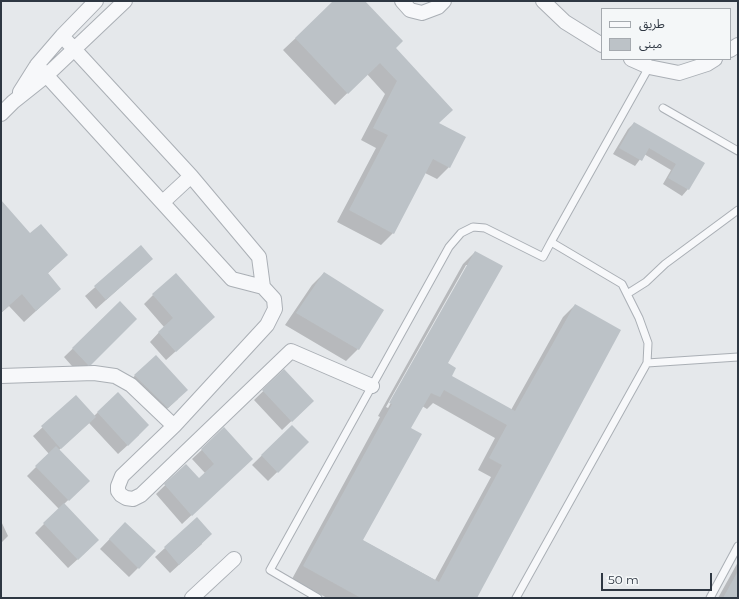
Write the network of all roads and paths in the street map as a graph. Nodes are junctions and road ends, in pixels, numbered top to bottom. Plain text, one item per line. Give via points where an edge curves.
1 (96, 1) edge
2 (125, 1) edge
3 (402, 1) edge
4 (444, 1) edge
5 (543, 1) edge
6 (62, 36) junction
7 (601, 44) edge
8 (74, 48) junction
9 (633, 60) edge
10 (713, 60) edge
11 (37, 65) junction
12 (649, 67) junction
13 (47, 75) junction
14 (13, 102) junction
15 (663, 108) dead end
16 (1, 114) edge
17 (738, 151) edge
18 (191, 176) junction
19 (163, 202) junction
20 (738, 210) edge
21 (552, 242) junction
22 (263, 288) junction
23 (627, 294) junction
24 (738, 358) edge
25 (647, 363) junction
26 (1, 376) edge
27 (372, 386) junction
28 (174, 426) junction
29 (738, 546) edge
30 (234, 559) dead end
31 (192, 598) edge
32 (318, 598) edge
33 (516, 598) edge
34 (710, 598) edge

1 - 6 street
2 - 8 street
3 - 4 street via 410,10 422,14 438,7
5 - 7 street via 565,22
6 - 8 street
6 - 11 street
8 - 13 street
8 - 18 street
9 - 12 street
10 - 12 street via 679,73
11 - 13 street
11 - 14 street
12 - 21 lane
13 - 14 street
13 - 19 street
14 - 16 street
15 - 17 lane
18 - 19 street
18 - 22 street via 259,257
19 - 22 street via 232,279
20 - 23 lane
21 - 23 lane via 622,284
21 - 27 lane via 544,258 485,228 473,227 461,233 449,247
22 - 28 street via 274,299 275,309 267,325
23 - 25 lane via 640,318 648,343
24 - 25 lane
25 - 33 lane
26 - 28 street via 94,373 115,376 131,385
27 - 28 street via 292,351 141,495 133,499 121,495 118,486 122,476
27 - 32 lane via 270,570
29 - 34 lane
30 - 31 street

